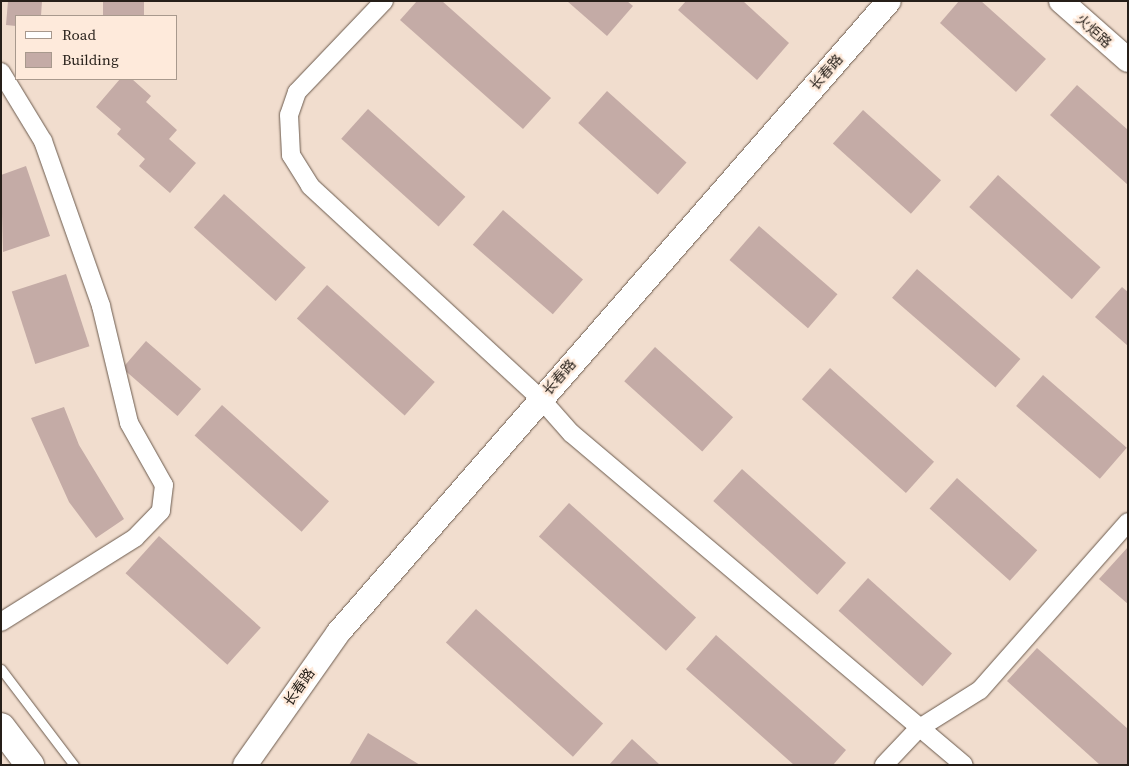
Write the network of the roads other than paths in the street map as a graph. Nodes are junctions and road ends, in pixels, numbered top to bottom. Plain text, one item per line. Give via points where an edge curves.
1 (384, 1) edge
2 (889, 1) edge
3 (1061, 1) edge
4 (1128, 60) edge
5 (1, 72) edge
6 (540, 398) junction
7 (1128, 522) edge
8 (1, 622) edge
9 (1, 669) edge
10 (1, 727) edge
11 (918, 729) junction
12 (30, 765) edge
13 (74, 765) edge
14 (245, 765) edge
15 (884, 765) edge
16 (964, 765) edge

1 - 6 street via 298,92 288,114 291,155 310,186
2 - 6 street, 长春路
3 - 4 street, 火炬路
5 - 8 street via 43,142 101,306 129,423 164,485 161,511 135,538
6 - 11 street via 571,432
6 - 14 street, 长春路 via 338,633
7 - 11 street via 980,690
9 - 13 lane
10 - 12 main road
11 - 15 street
11 - 16 street

